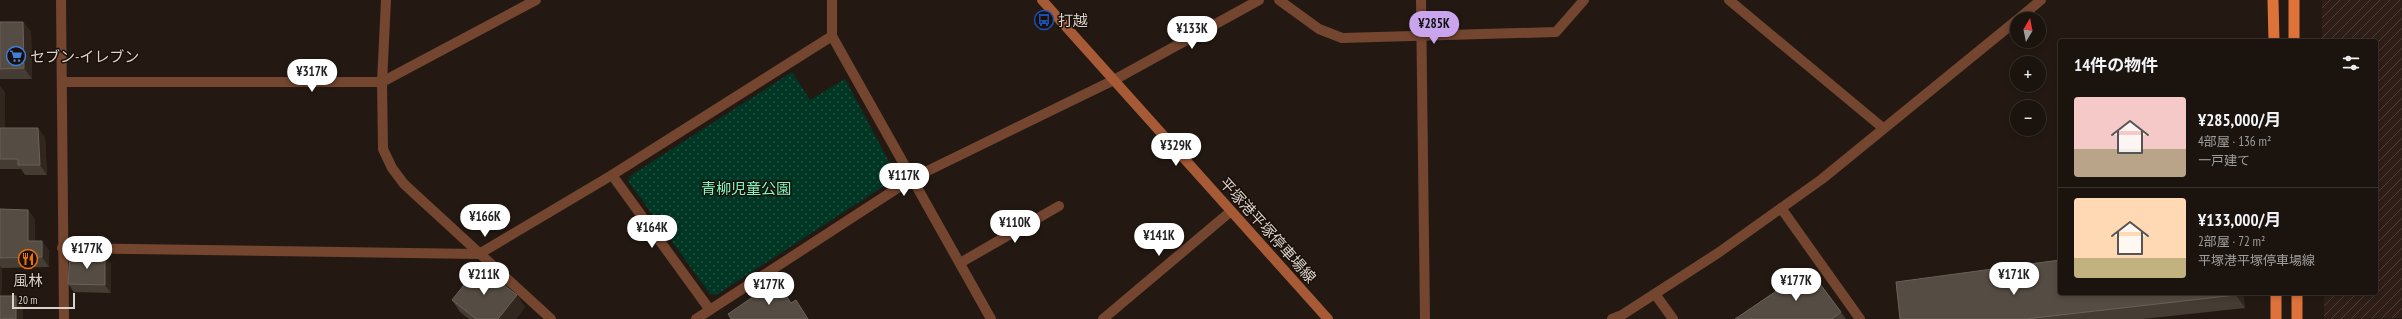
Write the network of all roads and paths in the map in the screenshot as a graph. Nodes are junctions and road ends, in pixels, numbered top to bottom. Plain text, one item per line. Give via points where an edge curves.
1 (61, 0) edge
2 (386, 0) edge
3 (536, 0) edge
4 (832, 0) edge
5 (1042, 0) edge
6 (1259, 0) edge
7 (1279, 0) edge
8 (1421, 0) edge
9 (1584, 0) edge
10 (1729, 0) edge
11 (2041, 0) edge
12 (2273, 0) edge
13 (2294, 0) edge
14 (2026, 12) edge
15 (2010, 25) edge
16 (1422, 34) junction
17 (832, 36) junction
18 (2274, 39) edge
19 (2294, 39) edge
20 (1114, 80) junction
21 (62, 82) junction
22 (382, 82) junction
23 (1883, 128) junction
24 (612, 175) junction
25 (913, 178) junction
26 (1059, 206) dead end
27 (1781, 208) junction
28 (1230, 212) junction
29 (62, 248) junction
30 (479, 254) junction
31 (960, 263) junction
32 (1655, 294) junction
33 (2276, 295) edge
34 (2297, 295) edge
35 (710, 310) junction
36 (64, 319) edge
37 (551, 319) edge
38 (696, 319) edge
39 (991, 319) edge
40 (1103, 319) edge
41 (1328, 319) edge
42 (1425, 319) edge
43 (1612, 319) edge
44 (1673, 319) edge
45 (1860, 319) edge
46 (2276, 319) edge
47 (2297, 319) edge

1 - 21 street
2 - 22 street
3 - 22 street
4 - 17 street
5 - 20 main road, 平塚港平塚停車場線
6 - 20 street
7 - 16 street via 1319,29 1342,38
8 - 16 street
9 - 16 street via 1556,32
10 - 23 street
11 - 14 street
12 - 18 highway
13 - 19 highway
15 - 23 street
16 - 42 street
17 - 24 street
17 - 25 street
20 - 25 street
20 - 28 main road, 平塚港平塚停車場線
21 - 22 street
21 - 29 street
22 - 30 street via 383,150 392,168 404,184
23 - 27 street via 1822,179
24 - 30 street
24 - 35 street
25 - 31 street
25 - 35 street
26 - 31 street
27 - 32 street
27 - 45 street
28 - 40 street
28 - 41 main road, 平塚港平塚停車場線
29 - 30 street
29 - 36 street
30 - 37 street
31 - 39 street
32 - 43 street
32 - 44 street
33 - 46 highway
34 - 47 highway
35 - 38 street

